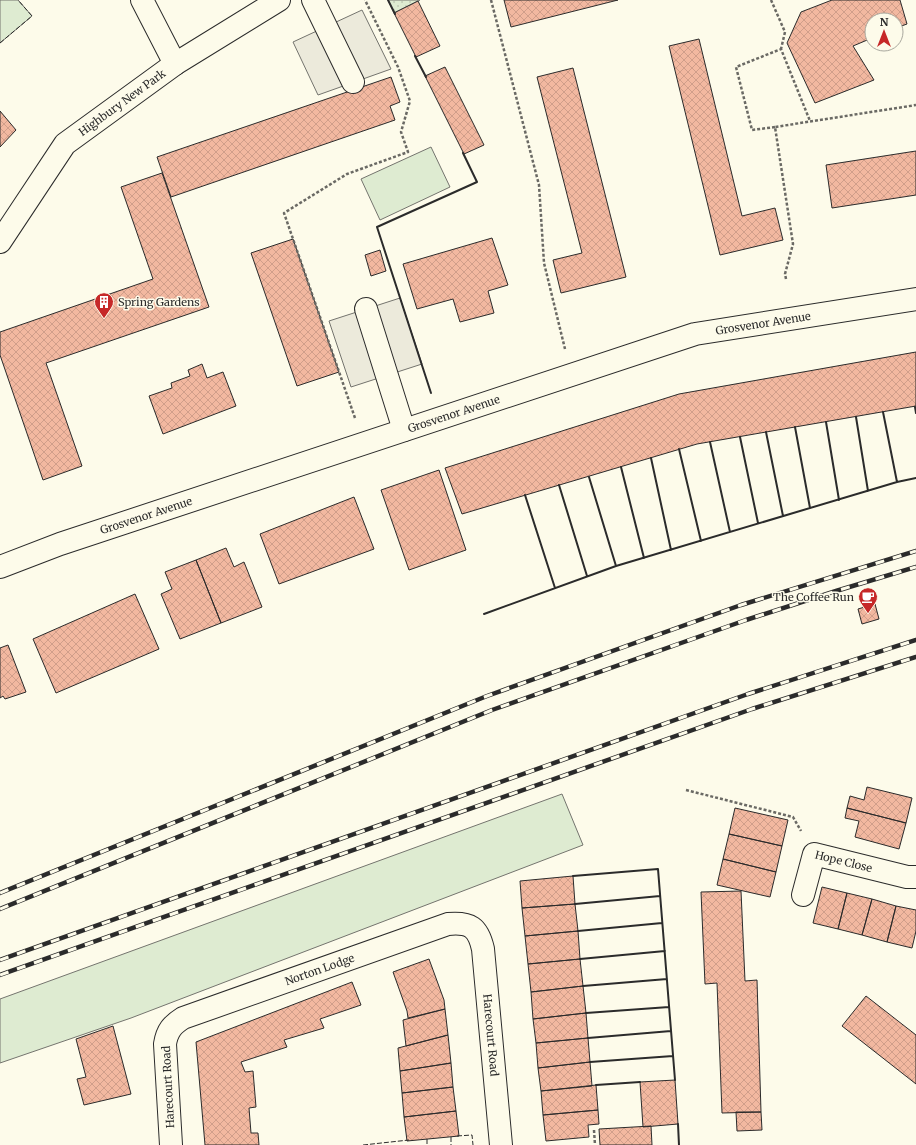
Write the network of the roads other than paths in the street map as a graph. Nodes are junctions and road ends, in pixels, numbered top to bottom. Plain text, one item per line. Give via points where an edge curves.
1 (142, 0) edge
2 (280, 0) edge
3 (313, 0) edge
4 (175, 64) junction
5 (354, 82) dead end
6 (0, 242) edge
7 (916, 299) edge
8 (366, 309) dead end
9 (404, 430) junction
10 (0, 567) edge
11 (916, 877) edge
12 (803, 895) dead end
13 (473, 927) joint
14 (169, 1029) joint
15 (170, 1145) edge
16 (501, 1145) edge

1 - 4 street
2 - 4 street, Highbury New Park
3 - 5 street
4 - 6 street, Highbury New Park via 66,144
7 - 9 street, Grosvenor Avenue via 695,334
8 - 9 street
9 - 10 street, Grosvenor Avenue via 60,544
11 - 12 street, Hope Close via 814,854
13 - 14 street, Norton Lodge via 461,923 448,924 183,1018
13 - 16 street, Harecourt Road via 480,936 483,949
14 - 15 street, Harecourt Road via 165,1044

